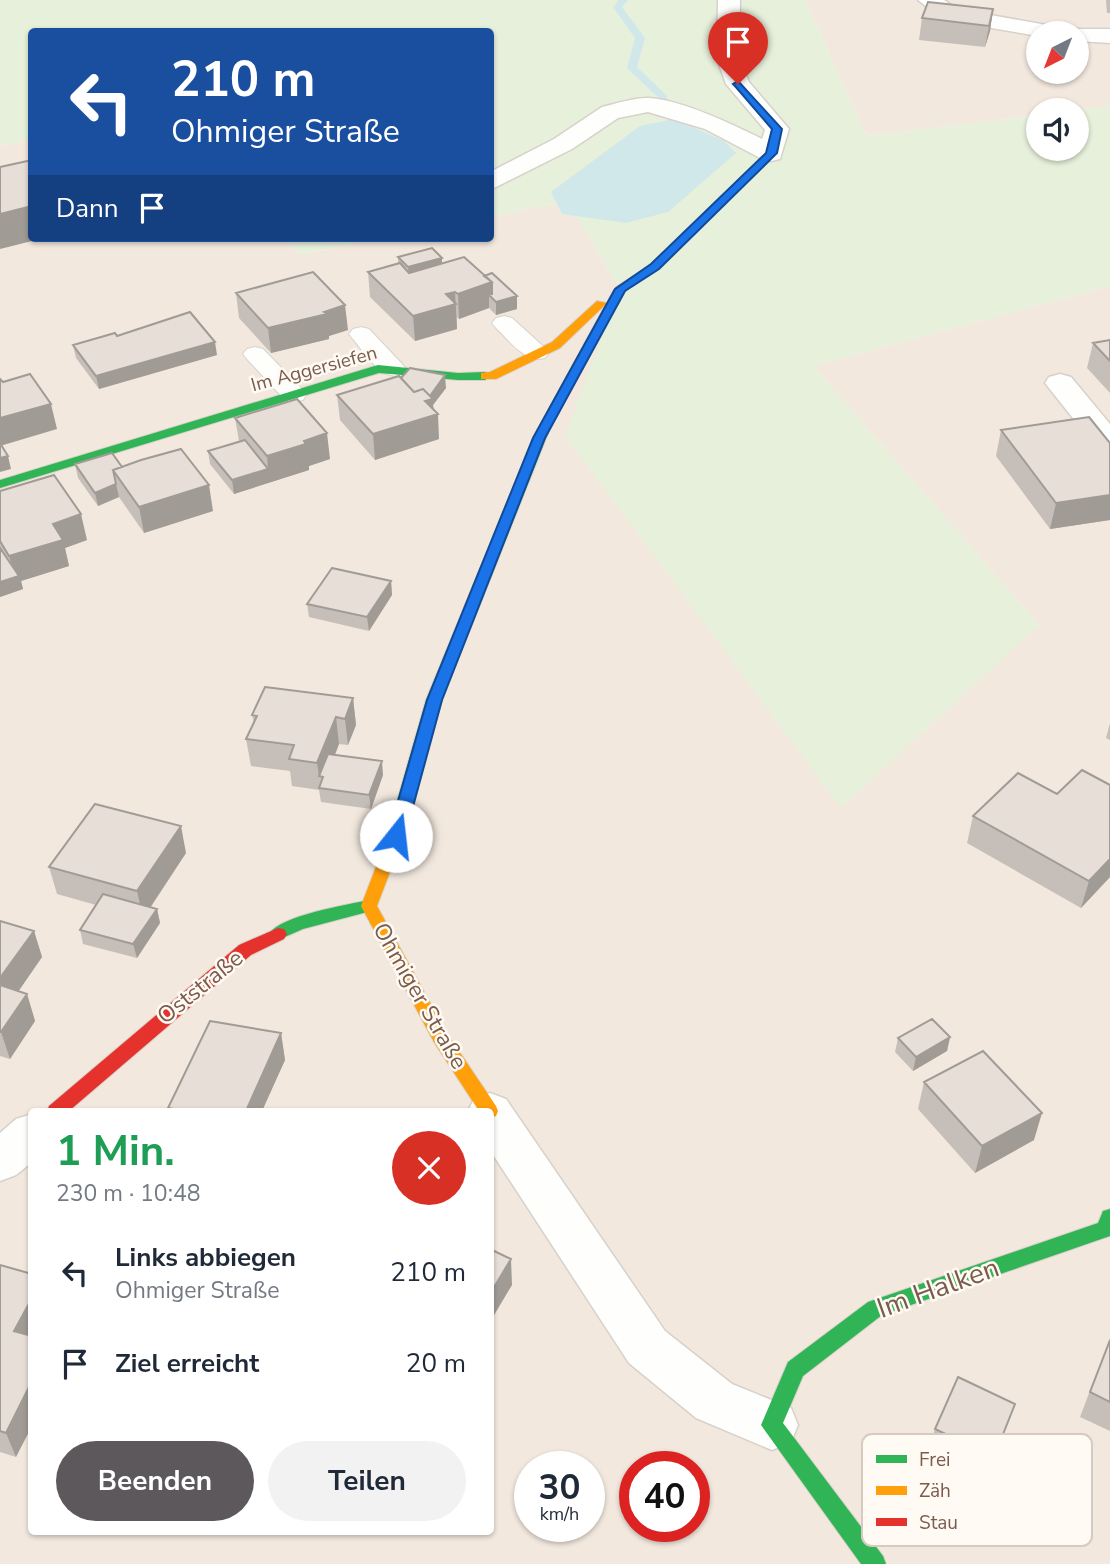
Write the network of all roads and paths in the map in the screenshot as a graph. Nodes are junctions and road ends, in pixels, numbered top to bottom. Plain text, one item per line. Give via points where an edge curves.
1 (730, 0) edge
2 (929, 0) edge
3 (1026, 27) edge
4 (1089, 35) edge
5 (1110, 36) edge
6 (771, 153) junction
7 (494, 180) edge
8 (620, 289) junction
9 (504, 323) dead end
10 (360, 334) dead end
11 (254, 354) dead end
12 (537, 354) junction
13 (394, 370) junction
14 (1060, 383) dead end
15 (294, 395) junction
16 (1110, 444) edge
17 (0, 484) edge
18 (369, 906) junction
19 (60, 1108) edge
20 (487, 1108) edge
21 (494, 1118) edge
22 (28, 1136) edge
23 (0, 1161) edge
24 (1108, 1226) edge
25 (772, 1425) junction
26 (875, 1564) edge

1 - 6 street via 727,59 738,84 777,129
2 - 3 street via 950,14
4 - 5 street
6 - 7 street via 714,124 649,105 611,112 563,144
6 - 8 street, Ohmiger Straße via 655,267
8 - 12 street, Im Aggersiefen via 556,345
8 - 18 street, Ohmiger Straße via 534,451 434,700 396,836
9 - 12 lane
10 - 13 lane
11 - 15 lane
12 - 13 street, Im Aggersiefen via 492,376 458,378
13 - 15 street, Im Aggersiefen via 378,369
14 - 16 street
15 - 17 street, Im Aggersiefen
18 - 19 street, Oststraße via 298,924 245,950
18 - 20 street, Ohmiger Straße via 440,1037
21 - 25 street, Ohmiger Straße via 647,1347 714,1401
22 - 23 street
24 - 25 street, Im Halken via 875,1308 795,1369
25 - 26 street

